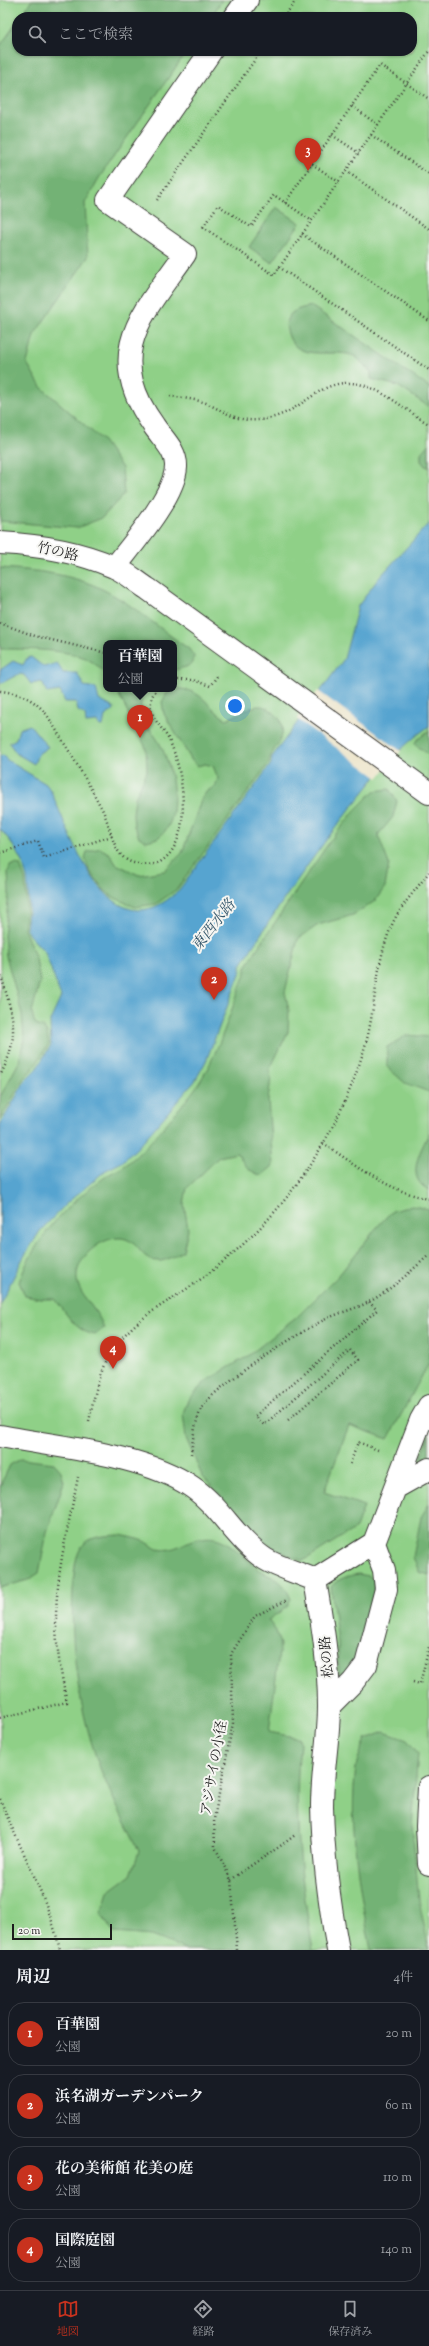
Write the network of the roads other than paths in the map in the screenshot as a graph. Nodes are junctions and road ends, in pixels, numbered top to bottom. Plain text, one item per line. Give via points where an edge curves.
1 (247, 0) edge
2 (239, 12) edge
3 (208, 56) edge
4 (0, 543) edge
5 (115, 568) junction
6 (425, 791) edge
7 (429, 1406) edge
8 (4, 1437) edge
9 (429, 1470) edge
10 (395, 1488) junction
11 (374, 1543) junction
12 (316, 1580) junction
13 (329, 1706) junction
14 (429, 1787) edge
15 (429, 1864) edge
16 (338, 1950) edge

1 - 2 lane
3 - 5 lane via 108,200 185,254 142,316 133,334 128,354 129,374 134,391 143,411 173,451 176,468 159,508
4 - 5 lane, 竹の路 via 73,553
5 - 6 lane, 竹の路 via 148,588
7 - 10 lane via 421,1420
8 - 12 lane via 137,1462 185,1483 213,1506 235,1532 266,1559
9 - 10 lane
10 - 11 lane
11 - 12 lane
11 - 13 lane via 384,1570 386,1589 366,1665
12 - 13 lane, 松の路 via 326,1644
13 - 16 lane, 松の路 via 323,1764 323,1834 329,1897
14 - 15 lane

